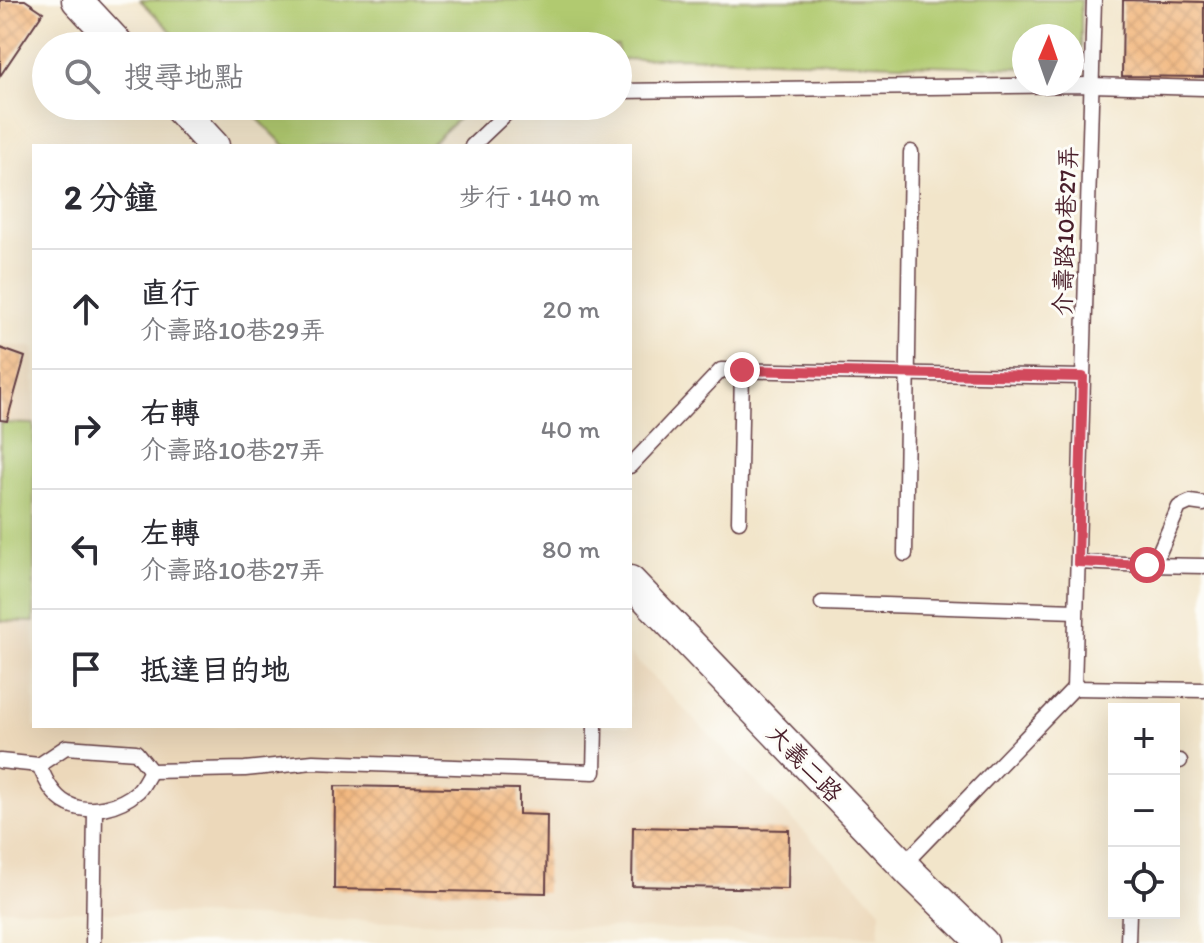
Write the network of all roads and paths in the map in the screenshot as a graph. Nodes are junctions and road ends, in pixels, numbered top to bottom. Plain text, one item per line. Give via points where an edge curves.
1 (77, 0) edge
2 (1094, 0) edge
3 (107, 32) edge
4 (1091, 85) junction
5 (1204, 88) edge
6 (632, 91) edge
7 (190, 120) edge
8 (499, 120) edge
9 (212, 144) edge
10 (474, 144) edge
11 (911, 152) dead end
12 (742, 370) junction
13 (908, 374) junction
14 (1083, 377) junction
15 (632, 464) edge
16 (1204, 504) edge
17 (739, 521) dead end
18 (905, 554) dead end
19 (1078, 562) junction
20 (1147, 565) junction
21 (1204, 566) edge
22 (632, 583) edge
23 (822, 603) dead end
24 (1076, 611) junction
25 (1074, 688) junction
26 (1204, 690) edge
27 (595, 728) edge
28 (0, 761) edge
29 (39, 765) junction
30 (151, 771) junction
31 (95, 810) junction
32 (903, 865) junction
33 (1129, 919) edge
34 (93, 943) edge
35 (983, 943) edge
36 (1128, 943) edge

1 - 3 street
2 - 4 lane, 介壽路10巷27弄
4 - 5 lane
4 - 6 lane
4 - 14 lane, 介壽路10巷27弄
7 - 9 street
8 - 10 lane
11 - 13 lane
12 - 13 lane
12 - 15 lane via 721,370
12 - 17 lane
13 - 14 lane
13 - 18 lane
14 - 19 lane, 介壽路10巷27弄
16 - 20 lane via 1179,507 1161,552
19 - 20 lane
19 - 24 lane, 介壽路10巷27弄
20 - 21 lane
22 - 32 street, 大義二路
23 - 24 lane
24 - 25 lane, 介壽路10巷27弄
25 - 26 lane
25 - 32 lane
27 - 30 lane via 594,772 313,762
28 - 29 lane
29 - 30 lane via 66,747 136,752
29 - 31 lane via 47,784 66,804
30 - 31 lane via 140,790 123,802
31 - 34 lane
32 - 35 street, 大義二路
33 - 36 lane

